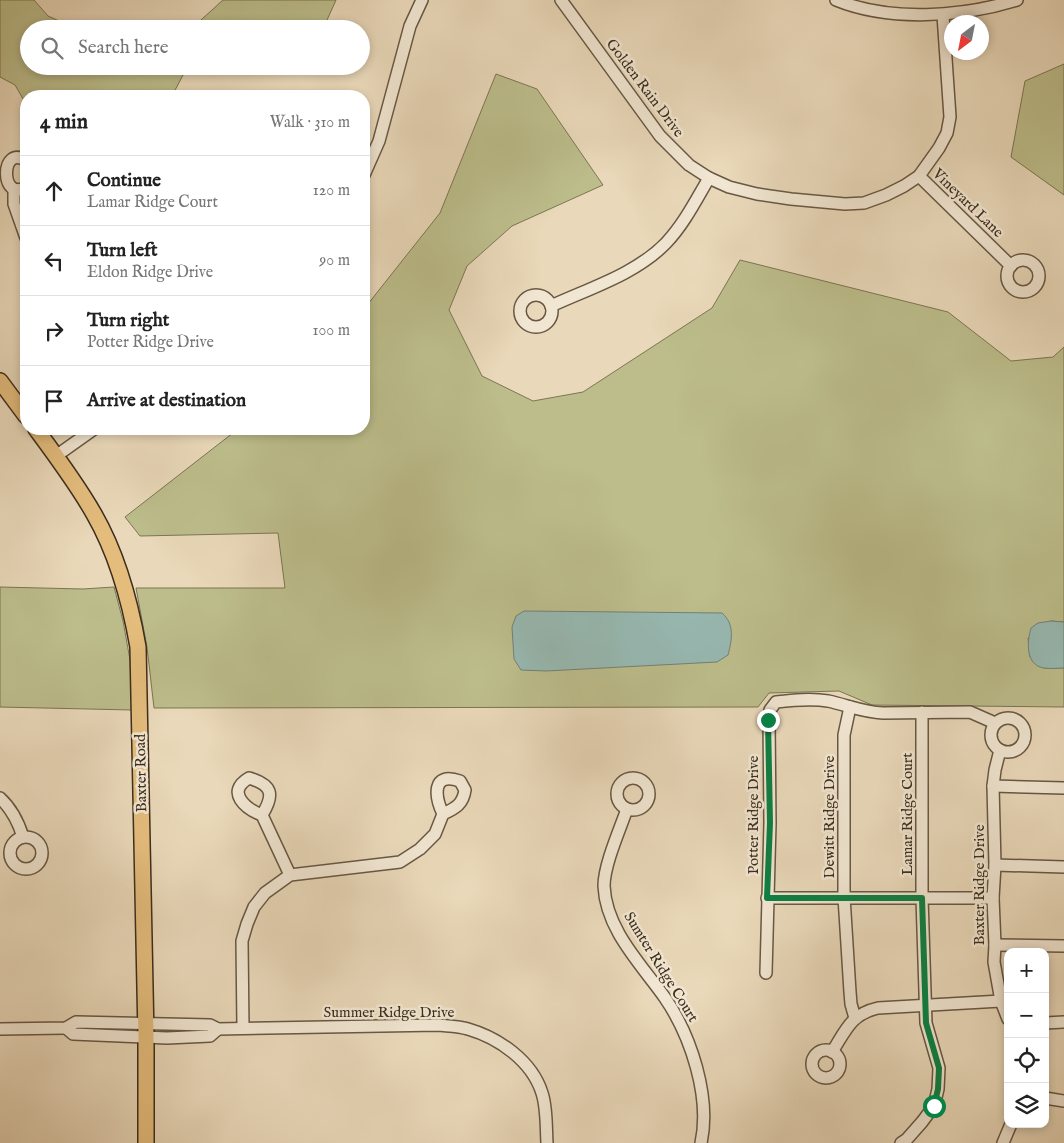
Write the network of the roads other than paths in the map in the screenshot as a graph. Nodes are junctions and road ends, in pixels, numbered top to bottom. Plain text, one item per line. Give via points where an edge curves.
1 (422, 0) edge
2 (561, 0) edge
3 (836, 0) edge
4 (1017, 0) edge
5 (944, 15) joint
6 (947, 60) edge
7 (20, 158) edge
8 (370, 161) edge
9 (919, 176) junction
10 (709, 178) junction
11 (14, 189) junction
12 (20, 190) edge
13 (20, 221) edge
14 (1012, 266) dead end
15 (551, 306) dead end
16 (0, 381) edge
17 (20, 408) edge
18 (40, 435) edge
19 (86, 435) edge
20 (56, 456) junction
21 (850, 707) junction
22 (922, 712) junction
23 (995, 723) junction
24 (1000, 750) junction
25 (993, 786) junction
26 (1064, 788) edge
27 (0, 798) edge
28 (627, 809) dead end
29 (443, 814) dead end
30 (262, 815) dead end
31 (23, 837) dead end
32 (994, 864) junction
33 (1064, 867) edge
34 (290, 875) junction
35 (844, 897) junction
36 (767, 898) junction
37 (922, 898) junction
38 (993, 898) junction
39 (995, 945) junction
40 (1064, 946) edge
41 (766, 973) dead end
42 (1000, 1001) junction
43 (925, 1006) junction
44 (1004, 1010) edge
45 (855, 1018) junction
46 (1064, 1022) edge
47 (1049, 1023) edge
48 (243, 1028) junction
49 (0, 1029) edge
50 (146, 1031) junction
51 (832, 1052) dead end
52 (1049, 1099) edge
53 (1064, 1101) edge
54 (1009, 1128) edge
55 (146, 1143) edge
56 (547, 1143) edge
57 (702, 1143) edge
58 (901, 1143) edge
59 (1003, 1143) edge

1 - 8 street via 410,26 379,141
2 - 10 street, Golden Rain Drive via 660,136 689,165
3 - 5 street via 879,12
4 - 5 street
6 - 9 street, Vineyard Lane via 950,117 947,133
7 - 11 street via 12,158 2,169 5,184
9 - 10 street, Golden Rain Drive via 886,195 864,203 845,204 757,194
9 - 14 street, Vineyard Lane
10 - 15 street via 680,226 652,256 634,268
11 - 12 street
11 - 13 street via 14,204
16 - 17 main road
18 - 20 main road, Baxter Road
19 - 20 street
20 - 50 main road, Baxter Road via 94,513 116,561 138,647
21 - 22 street, Potter Ridge Drive via 876,713
21 - 35 street, Dewitt Ridge Drive via 844,735
21 - 36 street, Potter Ridge Drive via 808,700 776,702 770,710
22 - 23 street, Potter Ridge Drive via 970,712
22 - 37 street, Lamar Ridge Court
23 - 24 street via 991,738
23 - 24 street via 1006,718 1017,720 1022,724 1025,735 1017,750
24 - 25 street, Baxter Ridge Drive
25 - 26 street
25 - 32 street, Baxter Ridge Drive
27 - 31 street via 19,823
28 - 57 street, Sumter Ridge Court via 604,884 608,911 632,954 677,1017 690,1044 703,1108
29 - 34 street via 434,834 420,849 400,862
30 - 34 street
32 - 33 street
32 - 38 street, Baxter Ridge Drive
34 - 48 street via 265,893 247,924 242,941
35 - 36 street
35 - 37 street
35 - 45 street, Dewitt Ridge Drive via 851,1004
36 - 41 street, Potter Ridge Drive
37 - 38 street
37 - 43 street, Lamar Ridge Court
38 - 39 street, Baxter Ridge Drive
39 - 40 street
39 - 42 street, Baxter Ridge Drive via 994,962
42 - 43 street
42 - 44 street, Baxter Ridge Drive
43 - 45 street via 878,1008
43 - 58 street, Lamar Ridge Court via 926,1023 939,1068 938,1089 934,1106
45 - 51 street
46 - 47 street
48 - 50 street, Summer Ridge Drive via 218,1029 210,1025
48 - 56 street, Summer Ridge Drive via 438,1025 467,1028 494,1039 516,1054 530,1070 542,1092
49 - 50 street, Summer Ridge Drive via 66,1028 76,1022
50 - 55 main road, Baxter Road
52 - 53 street
54 - 59 street

